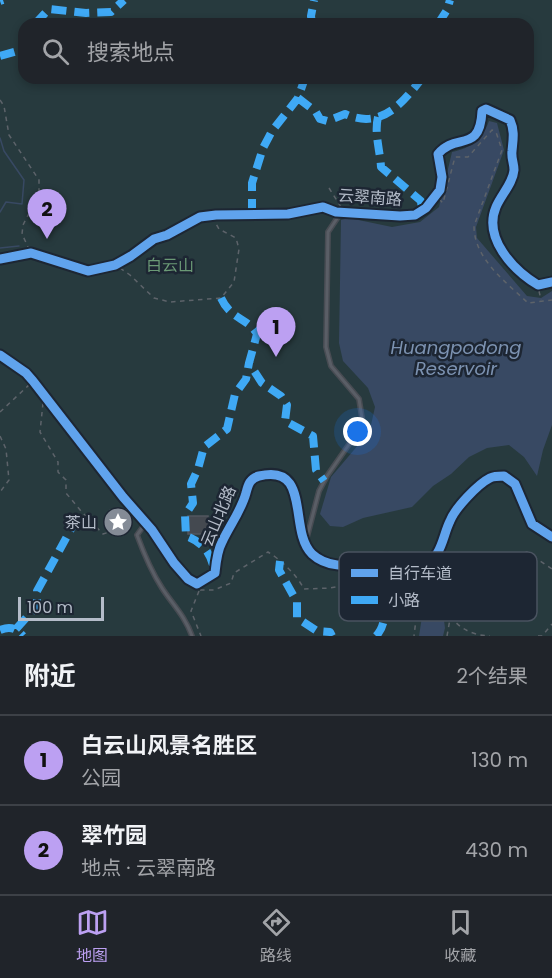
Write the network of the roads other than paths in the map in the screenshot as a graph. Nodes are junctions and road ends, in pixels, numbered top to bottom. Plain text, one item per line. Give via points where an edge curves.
1 (342, 212) junction
2 (0, 259) edge
3 (552, 282) edge
4 (0, 355) edge
5 (146, 523) junction
6 (552, 537) edge
7 (306, 542) junction
8 (439, 552) edge
9 (339, 564) edge
10 (192, 636) edge

1 - 2 street, 云翠南路 via 323,207 288,213 200,217 154,239 115,265 88,272 31,253
1 - 3 street, 云翠南路 via 400,216 422,211 440,190 438,154 444,147 470,141 482,123 482,111 497,113 510,120 513,127 514,170 496,208 492,232 518,271 538,285
1 - 7 lane via 327,231 326,347 331,366 359,399 362,418 359,430 319,491
4 - 5 street via 33,381
5 - 7 street, 云山北路 via 198,587 215,573 221,543 239,512 248,485 254,477 268,474 280,476 296,492 299,527
5 - 10 lane via 137,536 150,569 187,621
6 - 8 street, 云山北路 via 532,524 515,484 504,476 492,477 450,519
7 - 9 street, 云山北路 via 311,553 321,560

